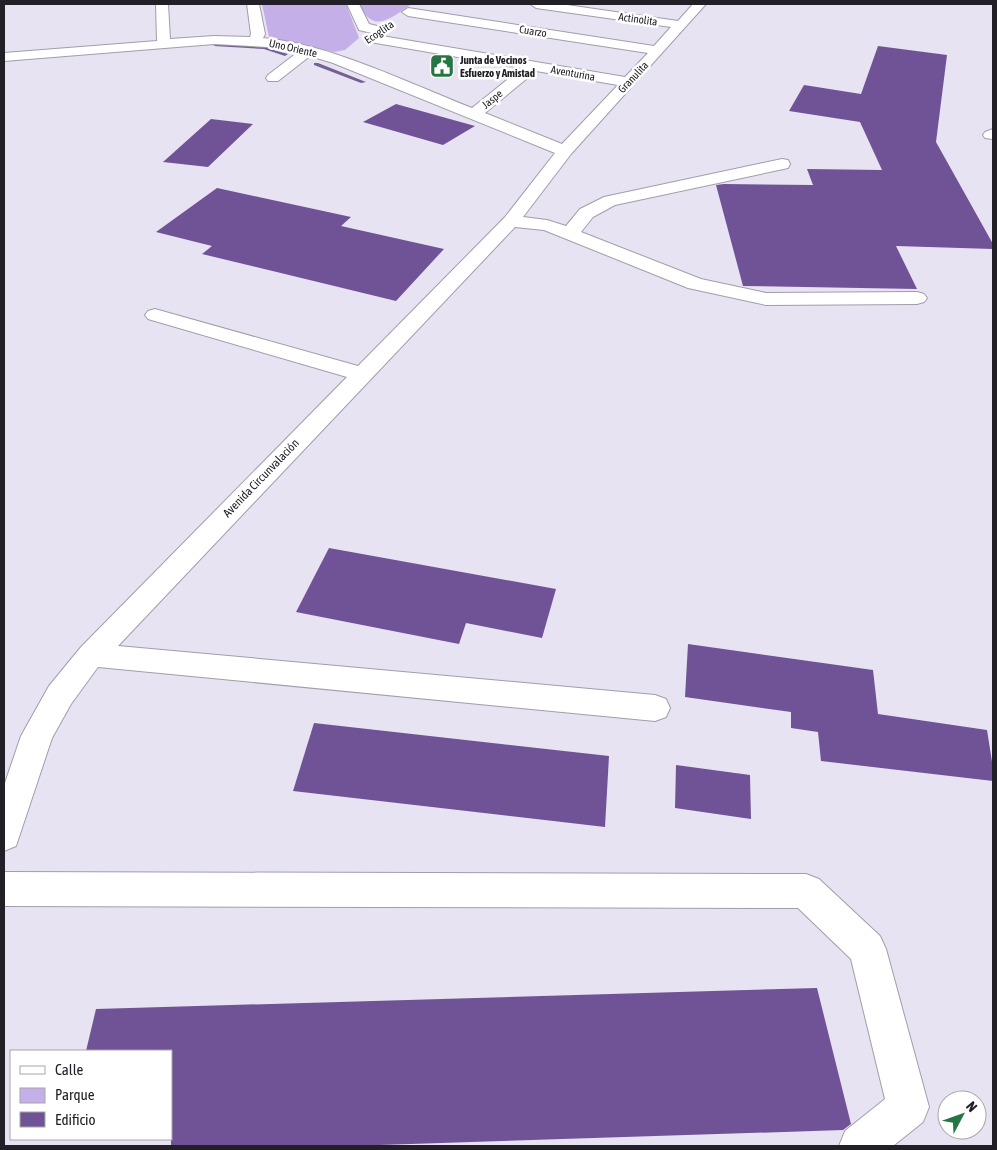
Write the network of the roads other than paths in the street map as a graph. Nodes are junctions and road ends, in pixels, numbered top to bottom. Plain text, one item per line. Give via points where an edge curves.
1 (162, 4) edge
2 (253, 4) edge
3 (353, 4) edge
4 (421, 4) edge
5 (536, 4) edge
6 (700, 4) edge
7 (408, 12) junction
8 (681, 25) junction
9 (367, 40) junction
10 (254, 41) junction
11 (164, 45) junction
12 (309, 50) junction
13 (657, 50) junction
14 (4, 57) edge
15 (338, 60) junction
16 (533, 66) junction
17 (273, 78) dead end
18 (628, 82) junction
19 (475, 114) junction
20 (565, 150) junction
21 (782, 164) dead end
22 (510, 221) junction
23 (571, 233) junction
24 (917, 298) dead end
25 (155, 315) dead end
26 (362, 374) junction
27 (91, 655) junction
28 (655, 708) dead end
29 (4, 835) edge
30 (4, 889) edge
31 (860, 1146) edge

1 - 11 street
2 - 10 street via 258,34
3 - 9 street
4 - 7 street, Ecoglita
5 - 8 street, Actinolita
6 - 8 street, Granulita
7 - 9 street, Ecoglita
7 - 13 street, Cuarzo
8 - 13 street, Granulita
9 - 15 street, Ecoglita
9 - 16 street, Aventurina
10 - 11 street, Uno Oriente via 214,40
10 - 12 street, Uno Oriente
11 - 14 street, Uno Oriente
12 - 15 street, Uno Oriente
12 - 17 street
13 - 18 street, Granulita
15 - 19 street, Uno Oriente
16 - 18 street, Aventurina
16 - 19 street, Jaspe
18 - 20 street, Granulita
19 - 20 street, Uno Oriente
20 - 22 street, Avenida Circunvalación
21 - 23 street via 610,201 580,218
22 - 23 street via 547,225
22 - 26 street, Avenida Circunvalación
23 - 24 street via 678,278 741,295 766,299
25 - 26 street
26 - 27 street, Avenida Circunvalación
27 - 28 street
27 - 29 street, Avenida Circunvalación via 60,695 37,736
30 - 31 street via 806,891 867,949 908,1107

